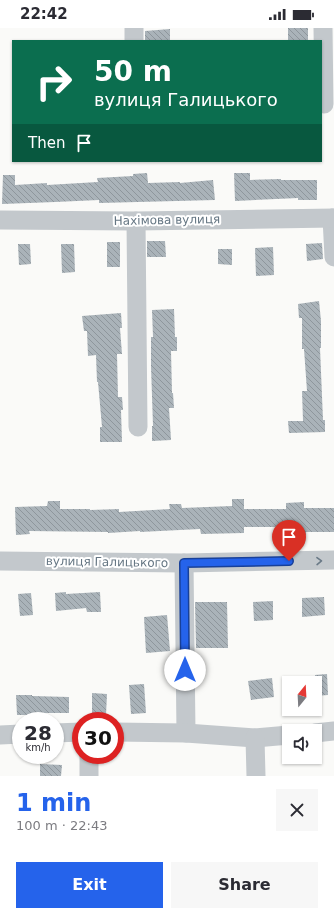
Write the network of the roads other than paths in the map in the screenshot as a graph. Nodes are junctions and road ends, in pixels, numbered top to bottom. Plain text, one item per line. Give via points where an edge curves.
1 (134, 28) edge
2 (323, 28) edge
3 (134, 40) edge
4 (324, 104) dead end
5 (333, 218) edge
6 (0, 220) edge
7 (136, 221) junction
8 (334, 257) edge
9 (138, 427) dead end
10 (334, 560) edge
11 (0, 561) edge
12 (184, 563) junction
13 (124, 732) edge
14 (334, 732) edge
15 (186, 733) junction
16 (322, 733) edge
17 (12, 734) edge
18 (0, 735) edge
19 (282, 736) edge
20 (255, 738) junction
21 (89, 764) edge
22 (89, 776) edge
23 (256, 776) edge

1 - 3 street
2 - 4 street
5 - 7 street, Нахімова вулиця
5 - 8 street
6 - 7 street, Нахімова вулиця
7 - 9 street
12 -> 10 street, вулиця Галицького
11 - 12 street, вулиця Галицького
12 - 15 street
13 - 15 street
14 - 16 street
15 - 20 street
17 - 18 street
19 - 20 street
20 - 23 street
21 - 22 street

